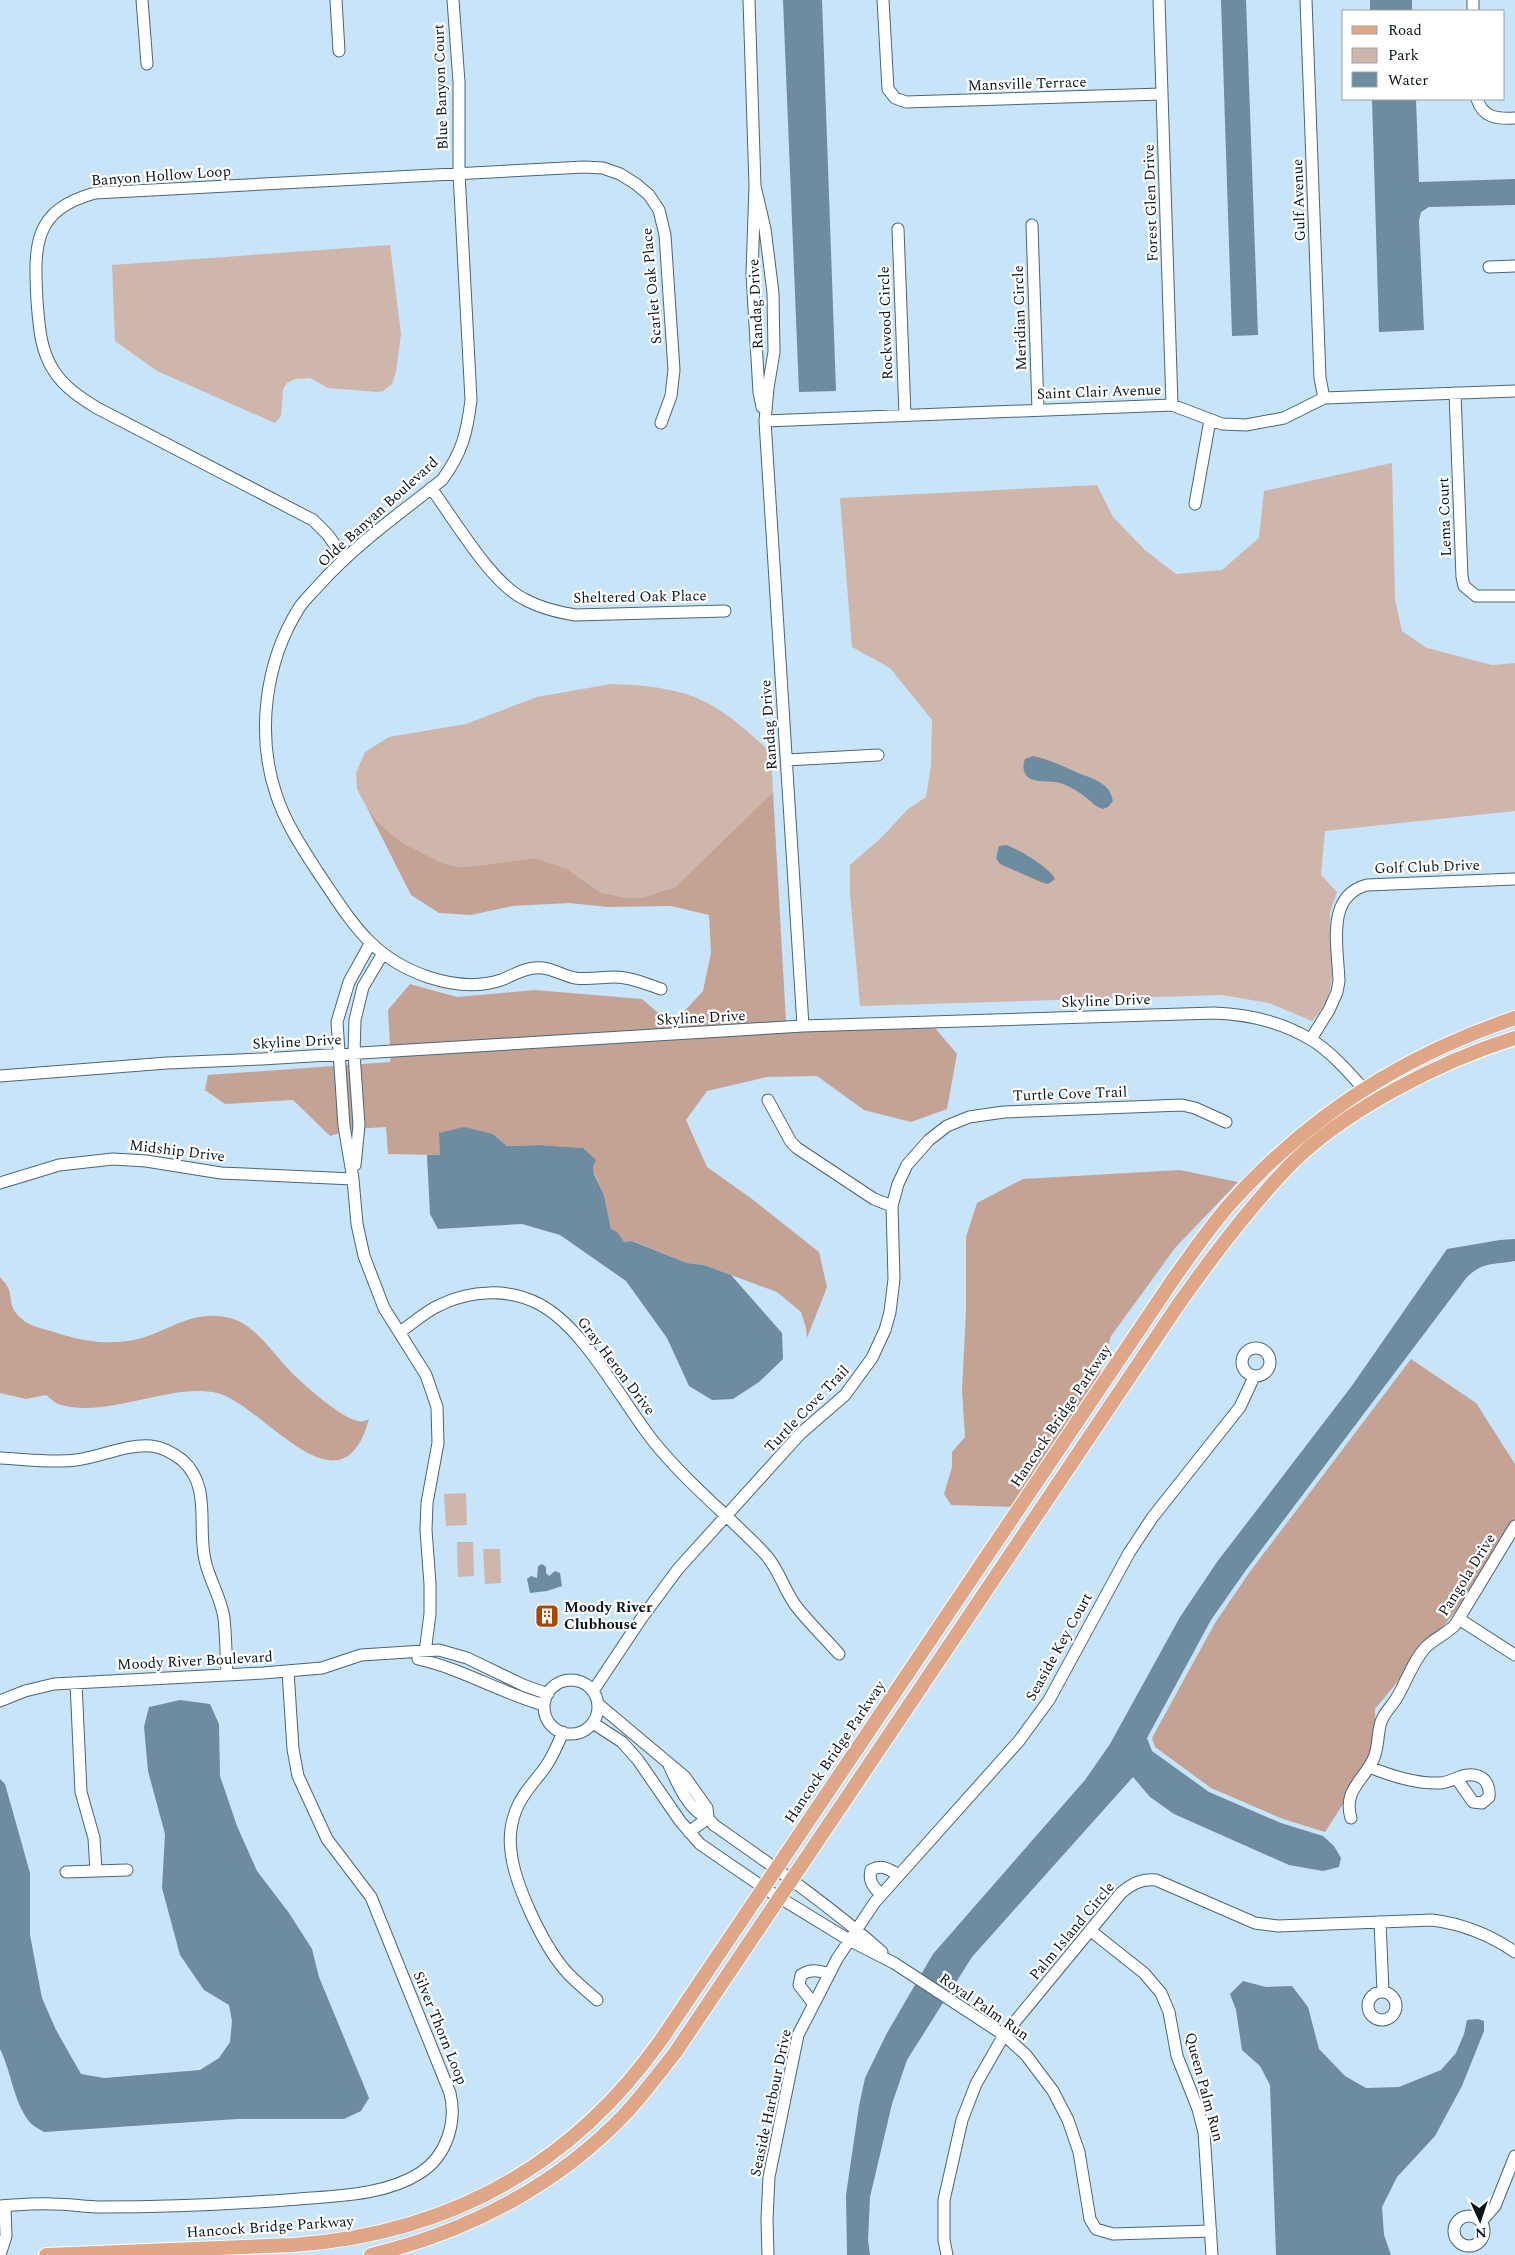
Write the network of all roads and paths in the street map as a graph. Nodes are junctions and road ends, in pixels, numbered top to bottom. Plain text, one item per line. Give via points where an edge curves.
1 (142, 0) edge
2 (336, 0) edge
3 (453, 0) edge
4 (749, 0) edge
5 (883, 0) edge
6 (1158, 0) edge
7 (1306, 0) edge
8 (339, 52) dead end
9 (147, 64) dead end
10 (1162, 94) junction
11 (1477, 100) edge
12 (1515, 118) edge
13 (459, 173) junction
14 (755, 186) junction
15 (1032, 225) dead end
16 (898, 229) dead end
17 (1515, 266) edge
18 (1489, 267) dead end
19 (1515, 391) edge
20 (1455, 393) junction
21 (1324, 398) junction
22 (1172, 405) junction
23 (1038, 410) junction
24 (905, 415) junction
25 (765, 420) junction
26 (1210, 420) junction
27 (661, 423) dead end
28 (431, 488) junction
29 (1195, 504) dead end
30 (344, 558) junction
31 (1515, 596) edge
32 (725, 611) dead end
33 (878, 755) dead end
34 (787, 760) junction
35 (1515, 879) edge
36 (370, 944) junction
37 (382, 955) junction
38 (661, 989) dead end
39 (345, 990) junction
40 (360, 996) junction
41 (1515, 1018) edge
42 (803, 1026) junction
43 (1515, 1038) edge
44 (1311, 1039) junction
45 (354, 1054) junction
46 (340, 1055) junction
47 (0, 1076) edge
48 (1364, 1089) junction
49 (768, 1100) dead end
50 (1375, 1102) junction
51 (1226, 1122) dead end
52 (354, 1179) junction
53 (0, 1183) edge
54 (892, 1206) junction
55 (400, 1332) junction
56 (1254, 1377) dead end
57 (0, 1458) edge
58 (726, 1518) junction
59 (1515, 1526) edge
60 (1459, 1619) junction
61 (839, 1654) dead end
62 (425, 1656) junction
63 (1515, 1656) edge
64 (288, 1671) junction
65 (226, 1675) junction
66 (76, 1683) junction
67 (593, 1691) junction
68 (548, 1694) junction
69 (0, 1701) edge
70 (598, 1704) junction
71 (544, 1705) junction
72 (593, 1723) junction
73 (564, 1732) junction
74 (1369, 1768) junction
75 (1457, 1778) dead end
76 (680, 1779) junction
77 (660, 1793) junction
78 (708, 1818) junction
79 (1351, 1818) dead end
80 (689, 1832) junction
81 (776, 1869) junction
82 (127, 1870) dead end
83 (96, 1871) junction
84 (66, 1872) dead end
85 (899, 1875) junction
86 (791, 1880) junction
87 (764, 1888) junction
88 (881, 1895) junction
89 (780, 1897) junction
90 (1380, 1922) junction
91 (857, 1929) junction
92 (1090, 1931) junction
93 (850, 1940) junction
94 (1515, 1952) edge
95 (894, 1963) junction
96 (828, 1974) junction
97 (1383, 1992) dead end
98 (598, 2000) dead end
99 (813, 2003) junction
100 (1004, 2035) junction
101 (1515, 2156) edge
102 (2, 2206) edge
103 (1481, 2222) dead end
104 (1211, 2231) junction
105 (244, 2251) edge
106 (0, 2255) edge
107 (46, 2255) edge
108 (371, 2255) edge
109 (768, 2255) edge
110 (947, 2255) edge
111 (1212, 2255) edge

1 - 9 street
2 - 8 street
3 - 13 street, Blue Banyon Court via 459,82
4 - 14 street, Randag Drive
5 - 10 street, Mansville Terrace via 888,89 895,98 906,102
6 - 10 street, Forest Glen Drive
7 - 21 street, Gulf Avenue via 1320,378
10 - 22 street, Forest Glen Drive
11 - 12 street via 1486,115
13 - 27 street, Scarlet Oak Place via 603,168 628,179 649,195 659,210 666,235 674,370 671,396
13 - 28 street, Olde Banyan Boulevard via 471,400 462,449 442,480
13 - 30 street, Banyon Hollow Loop via 95,193 67,203 56,211 43,228 36,246 40,333 54,371 72,392 313,520
14 - 25 street, Randag Drive via 752,274 759,392
14 - 25 street, Randag Drive via 765,229 772,293 774,352
15 - 23 street, Meridian Circle
16 - 24 street, Rockwood Circle
17 - 18 street
19 - 20 street, Saint Clair Avenue
20 - 21 street, Saint Clair Avenue
20 - 31 street, Lema Court via 1464,586 1476,596
21 - 26 street, Saint Clair Avenue via 1270,422 1234,425
22 - 23 street, Saint Clair Avenue
22 - 26 street, Saint Clair Avenue
23 - 24 street, Saint Clair Avenue
24 - 25 street, Saint Clair Avenue
25 - 34 street, Randag Drive
26 - 29 street
28 - 30 street, Olde Banyan Boulevard
28 - 32 street, Sheltered Oak Place via 491,571 523,599 552,611 575,615
30 - 36 street, Olde Banyan Boulevard via 299,607 286,633 275,659 267,695 266,741 272,782 288,822 346,914
33 - 34 street
34 - 42 street, Randag Drive
35 - 44 street, Golf Club Drive via 1356,888 1345,897 1338,912 1340,981 1337,992
36 - 37 street, Olde Banyan Boulevard
36 - 39 street
37 - 38 street, Olde Banyan Boulevard via 416,973 454,984 484,984 524,969 540,967 578,978 627,978
37 - 40 street
39 - 40 street
39 - 46 street via 337,1022
40 - 45 street via 355,1020
41 - 48 main road, Hancock Bridge Parkway via 1450,1042
42 - 44 street, Skyline Drive via 1214,1013 1259,1019
42 - 45 street, Skyline Drive
43 - 50 main road via 1438,1068
44 - 48 street, Skyline Drive
45 - 46 street, Skyline Drive
45 - 52 street via 360,1125
46 - 47 street, Skyline Drive via 168,1062
46 - 52 street via 344,1126
48 - 50 street, Skyline Drive
48 - 81 main road, Hancock Bridge Parkway via 1290,1144 1213,1224
49 - 54 street via 797,1148 874,1199
50 - 86 main road via 1324,1137 1291,1165 1229,1234
51 - 54 street, Turtle Cove Trail via 1182,1105 1004,1112 969,1117 943,1129 921,1148 901,1177
52 - 53 street, Midship Drive via 221,1173 113,1159 60,1165
52 - 55 street via 357,1224 364,1256 384,1308
54 - 58 street, Turtle Cove Trail via 892,1300 885,1330 872,1358 845,1395 802,1433
55 - 58 street, Gray Heron Drive via 440,1305 462,1297 488,1292 538,1303 576,1333 653,1441
55 - 62 street via 426,1375 437,1407 438,1442 427,1503 430,1614
56 - 85 street, Seaside Key Court via 1240,1407 1129,1552 1049,1700 1019,1741
57 - 65 street via 76,1460 132,1447 151,1446 171,1452 189,1466 198,1483 201,1499 204,1560 224,1618
58 - 61 street, Gray Heron Drive via 766,1556 796,1606
58 - 67 street, Turtle Cove Trail via 678,1569
59 - 60 street, Pangola Drive
60 - 63 street
60 - 74 street, Pangola Drive via 1421,1654 1381,1722 1375,1757
62 - 64 street, Moody River Boulevard via 360,1655 322,1668
62 - 68 street, Moody River Boulevard via 439,1650 467,1658
62 - 71 street, Moody River Boulevard via 518,1698
64 - 65 street, Moody River Boulevard
64 - 102 street, Silver Thorn Loop via 298,1776 327,1839 371,1898 450,2093 453,2118 441,2152 420,2173 405,2180 336,2196 101,2207 53,2204
65 - 66 street, Moody River Boulevard
66 - 69 street, Moody River Boulevard via 54,1684
66 - 83 street via 81,1792 94,1838
67 - 68 street via 582,1682 566,1680
67 - 70 street
68 - 71 street
70 - 72 street
70 - 76 street via 667,1761
71 - 73 street via 552,1726
72 - 73 street via 577,1733
72 - 77 street via 622,1742
73 - 98 street via 545,1768 520,1801 511,1831 511,1853 532,1914 550,1948 571,1977
74 - 75 street via 1426,1783
74 - 79 street, Pangola Drive via 1349,1795 1347,1806
76 - 77 street
76 - 78 street via 699,1815
77 - 80 street
78 - 80 street
78 - 81 street via 714,1826
80 - 87 street via 700,1844
81 - 86 street, Royal Palm Run
81 - 87 main road, Hancock Bridge Parkway
82 - 83 street
83 - 84 street
85 - 88 street, Seaside Key Court
85 - 88 street via 884,1866 871,1870 872,1886
86 - 89 main road
86 - 91 street, Royal Palm Run
87 - 89 street, Royal Palm Run
87 - 105 main road, Hancock Bridge Parkway via 637,2073 581,2131 533,2167 464,2206 408,2226 332,2242
88 - 91 street, Seaside Key Court
89 - 93 street, Royal Palm Run
89 - 108 main road via 675,2053 627,2112 599,2139 551,2177 504,2206 437,2237
90 - 92 street, Palm Island Circle via 1278,1926 1255,1923 1156,1880 1145,1879 1133,1882 1121,1893
90 - 94 street, Palm Island Circle via 1422,1920 1453,1923 1492,1937
90 - 97 street
91 - 93 street, Seaside Key Court
91 - 95 street, Royal Palm Run
92 - 100 street, Palm Island Circle
92 - 104 street, Queen Palm Run via 1144,1973 1160,1993 1169,2012 1177,2056 1204,2132
93 - 95 street, Royal Palm Run
93 - 96 street, Seaside Harbour Drive
95 - 100 street, Royal Palm Run
96 - 99 street, Seaside Harbour Drive
96 - 99 street via 818,1970 807,1971 801,1976 799,1984
99 - 109 street, Seaside Harbour Drive via 798,2035 775,2143 768,2198
100 - 104 street, Royal Palm Run via 1026,2055 1053,2091 1068,2120 1079,2152 1090,2218 1096,2229 1113,2234
100 - 110 street, Palm Island Circle via 976,2084 962,2120 944,2200
101 - 103 street via 1495,2206
102 - 106 street, Silver Thorn Loop via 6,2236
104 - 111 street, Queen Palm Run
105 - 107 main road, Hancock Bridge Parkway

